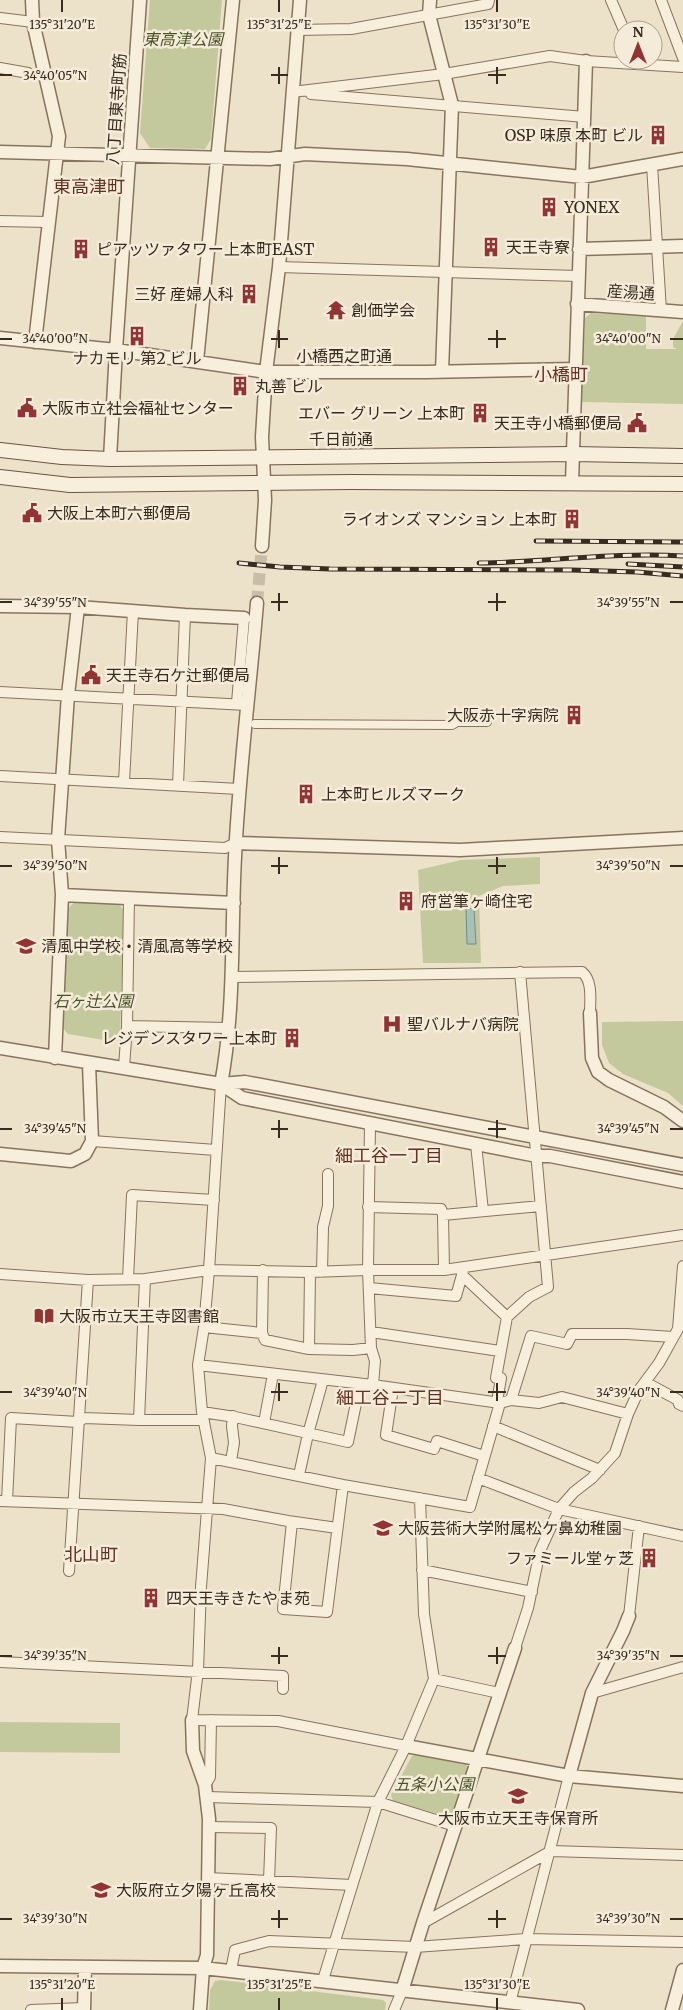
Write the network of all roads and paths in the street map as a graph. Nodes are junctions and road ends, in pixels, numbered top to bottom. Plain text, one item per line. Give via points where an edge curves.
1 (32, 0) edge
2 (140, 0) edge
3 (233, 0) edge
4 (300, 0) edge
5 (430, 0) edge
6 (489, 0) edge
7 (611, 0) edge
8 (661, 0) edge
9 (429, 15) junction
10 (0, 18) edge
11 (620, 20) edge
12 (34, 22) junction
13 (298, 30) junction
14 (683, 58) edge
15 (586, 61) junction
16 (613, 61) edge
17 (663, 65) edge
18 (683, 67) edge
19 (0, 68) edge
20 (36, 74) junction
21 (444, 74) junction
22 (292, 92) junction
23 (452, 105) junction
24 (585, 118) junction
25 (0, 152) edge
26 (58, 153) junction
27 (130, 156) junction
28 (288, 156) junction
29 (217, 158) junction
30 (683, 159) edge
31 (449, 163) junction
32 (652, 165) junction
33 (582, 177) junction
34 (0, 221) edge
35 (48, 222) junction
36 (683, 246) edge
37 (656, 247) junction
38 (580, 248) junction
39 (278, 267) junction
40 (445, 272) junction
41 (578, 276) junction
42 (577, 304) junction
43 (661, 310) junction
44 (683, 312) edge
45 (0, 338) edge
46 (35, 342) junction
47 (116, 350) junction
48 (197, 361) junction
49 (575, 369) junction
50 (442, 371) junction
51 (266, 372) junction
52 (0, 450) edge
53 (573, 454) junction
54 (683, 456) edge
55 (263, 457) junction
56 (110, 459) junction
57 (0, 477) edge
58 (572, 482) junction
59 (264, 484) junction
60 (683, 484) edge
61 (262, 546) tunnel mouth
62 (257, 603) tunnel mouth
63 (0, 606) edge
64 (78, 607) junction
65 (133, 611) junction
66 (185, 615) junction
67 (244, 618) joint
68 (0, 692) edge
69 (68, 695) junction
70 (128, 698) junction
71 (181, 701) junction
72 (242, 704) junction
73 (487, 722) dead end
74 (255, 724) dead end
75 (0, 776) edge
76 (62, 779) junction
77 (124, 782) junction
78 (178, 786) junction
79 (239, 789) junction
80 (0, 837) edge
81 (683, 838) edge
82 (58, 839) junction
83 (236, 843) junction
84 (62, 895) junction
85 (129, 898) junction
86 (234, 903) junction
87 (520, 972) junction
88 (231, 977) junction
89 (590, 1013) joint
90 (126, 1026) junction
91 (227, 1028) junction
92 (0, 1048) edge
93 (55, 1058) junction
94 (89, 1064) junction
95 (124, 1067) junction
96 (221, 1084) junction
97 (683, 1122) edge
98 (370, 1124) junction
99 (535, 1137) junction
100 (92, 1141) junction
101 (476, 1144) junction
102 (216, 1150) junction
103 (0, 1154) edge
104 (537, 1156) junction
105 (683, 1165) edge
106 (328, 1174) dead end
107 (683, 1182) edge
108 (214, 1200) junction
109 (541, 1206) junction
110 (368, 1207) junction
111 (483, 1211) junction
112 (443, 1215) junction
113 (683, 1235) edge
114 (545, 1255) junction
115 (683, 1266) edge
116 (209, 1270) junction
117 (263, 1270) junction
118 (368, 1270) junction
119 (444, 1270) junction
120 (462, 1271) junction
121 (310, 1272) junction
122 (322, 1272) junction
123 (0, 1274) edge
124 (128, 1279) junction
125 (145, 1279) junction
126 (88, 1280) junction
127 (369, 1288) junction
128 (507, 1317) junction
129 (681, 1322) edge
130 (204, 1327) junction
131 (371, 1332) junction
132 (262, 1333) junction
133 (674, 1337) junction
134 (371, 1348) junction
135 (309, 1349) junction
136 (500, 1351) junction
137 (198, 1365) junction
138 (274, 1374) junction
139 (323, 1380) junction
140 (645, 1382) junction
141 (360, 1384) junction
142 (372, 1385) junction
143 (393, 1388) junction
144 (512, 1400) junction
145 (499, 1402) junction
146 (683, 1406) edge
147 (628, 1414) junction
148 (203, 1416) junction
149 (233, 1416) junction
150 (139, 1420) junction
151 (78, 1422) junction
152 (264, 1423) junction
153 (493, 1426) junction
154 (308, 1434) junction
155 (484, 1456) junction
156 (211, 1458) junction
157 (231, 1461) junction
158 (600, 1470) junction
159 (300, 1476) junction
160 (478, 1478) junction
161 (343, 1485) junction
162 (420, 1498) junction
163 (4, 1501) edge
164 (73, 1504) junction
165 (208, 1508) junction
166 (559, 1509) junction
167 (292, 1522) junction
168 (639, 1526) junction
169 (337, 1528) junction
170 (683, 1536) edge
171 (422, 1570) junction
172 (69, 1571) dead end
173 (532, 1592) junction
174 (629, 1616) joint
175 (515, 1648) joint
176 (0, 1662) edge
177 (683, 1667) edge
178 (198, 1670) junction
179 (434, 1679) junction
180 (283, 1689) dead end
181 (499, 1693) junction
182 (592, 1693) junction
183 (192, 1720) junction
184 (211, 1720) junction
185 (406, 1746) junction
186 (478, 1759) junction
187 (569, 1776) junction
188 (683, 1786) edge
189 (206, 1791) junction
190 (378, 1802) junction
191 (455, 1826) junction
192 (209, 1827) junction
193 (551, 1851) junction
194 (683, 1856) edge
195 (208, 1878) junction
196 (269, 1881) junction
197 (352, 1885) junction
198 (423, 1923) junction
199 (526, 1939) junction
200 (683, 1942) edge
201 (333, 1945) junction
202 (415, 1947) junction
203 (0, 1966) edge
204 (85, 1968) junction
205 (204, 1968) junction
206 (231, 1970) junction
207 (683, 1970) edge
208 (324, 1980) junction
209 (402, 1991) junction
210 (510, 2003) junction
211 (84, 2009) edge
212 (31, 2010) edge
213 (200, 2010) edge
214 (394, 2010) edge
215 (578, 2010) edge
216 (672, 2010) edge

1 - 12 street
2 - 27 street, 八丁目東寺町筋
3 - 29 street
4 - 13 street
5 - 9 street
6 - 9 street via 488,4
7 - 11 street
8 - 14 street
9 - 13 street via 351,29
9 - 21 street
10 - 12 street
12 - 20 street
13 - 22 street
15 - 16 street
15 - 21 street via 550,56
15 - 24 street
17 - 18 street
19 - 20 street
20 - 26 street via 58,136
21 - 22 street
21 - 23 street
22 - 23 street
22 - 28 street
23 - 24 street
23 - 31 street
24 - 33 street
25 - 26 street
26 - 27 street
26 - 35 street
27 - 29 street
27 - 47 street, 八丁目東寺町筋
28 - 29 street
28 - 31 street via 305,154
28 - 39 street
29 - 48 street
30 - 32 street
31 - 33 street
31 - 40 street
32 - 33 street
32 - 37 street
33 - 38 street
34 - 35 street
35 - 46 street
36 - 37 street
37 - 38 street
37 - 43 street
38 - 41 street
39 - 40 street
39 - 51 street
40 - 41 street
40 - 50 street
41 - 42 street
42 - 43 street, 産湯通
42 - 49 street
43 - 44 street, 産湯通
45 - 46 street, 小橋西之町通
46 - 47 street, 小橋西之町通
47 - 48 street, 小橋西之町通
47 - 56 street, 八丁目東寺町筋
48 - 51 street, 小橋西之町通
49 - 50 street, 小橋西之町通
49 - 53 street
50 - 51 street, 小橋西之町通
51 - 55 street
52 - 56 main road, 千日前通
53 - 54 main road, 千日前通
53 - 55 main road, 千日前通
53 - 58 street
55 - 56 main road, 千日前通
55 - 59 street
57 - 59 main road via 70,485
58 - 59 main road
58 - 60 main road
59 - 61 street
62 - 72 street
63 - 64 street
64 - 65 street
64 - 69 street
65 - 66 street
65 - 70 street
66 - 67 street
66 - 71 street
67 - 72 street
68 - 69 street
69 - 70 street
69 - 76 street
70 - 71 street
70 - 77 street
71 - 72 street
71 - 78 street
72 - 79 street
73 - 74 street via 457,722 452,725
75 - 76 street
76 - 77 street
76 - 82 street
77 - 78 street
78 - 79 street
79 - 83 street
80 - 82 street
81 - 83 street via 460,850
82 - 83 street via 225,848
82 - 84 street
83 - 86 street
84 - 85 street
84 - 93 street
85 - 86 street
85 - 90 street
86 - 88 street
87 - 88 street
87 - 89 street via 582,972 589,984
87 - 99 street
88 - 91 street
89 - 97 street via 592,1058 598,1072 664,1107
90 - 91 street
90 - 95 street
91 - 96 street
92 - 93 street
93 - 94 street
94 - 95 street
94 - 100 street
95 - 96 street
96 - 98 street via 242,1098
96 - 99 street via 245,1082
96 - 102 street
98 - 101 street
98 - 110 street
99 - 104 street
99 - 105 street
100 - 102 street
100 - 103 street via 85,1154 71,1161
101 - 104 street
101 - 111 street
102 - 108 street
104 - 107 street
104 - 109 street
106 - 122 street
108 - 116 street
108 - 124 street via 132,1195
109 - 111 street
109 - 114 street
110 - 112 street via 441,1208
110 - 118 street
111 - 112 street
112 - 119 street
113 - 114 street
114 - 120 street
114 - 128 street via 548,1287 529,1297
115 - 129 street
116 - 117 street
116 - 125 street
116 - 130 street
117 - 121 street
117 - 132 street
118 - 119 street
118 - 122 street
118 - 127 street
119 - 120 street
120 - 127 street via 456,1296
120 - 128 street
121 - 122 street
121 - 135 street
123 - 126 street
124 - 125 street
124 - 126 street
125 - 150 street
126 - 151 street
127 - 131 street
128 - 136 street
129 - 133 street
130 - 132 street
130 - 137 street
131 - 134 street
131 - 136 street
132 - 135 street via 265,1340
133 - 140 street
133 - 144 street via 572,1334 567,1344 531,1336
134 - 135 street
134 - 142 street via 375,1361
136 - 145 street via 496,1378 501,1378
137 - 138 street
137 - 148 street
138 - 139 street
138 - 152 street
139 - 141 street
139 - 154 street
140 - 146 street
140 - 147 street
141 - 142 street
141 - 154 street via 348,1442
142 - 143 street
143 - 145 street
143 - 155 street via 386,1436 434,1449 437,1441
144 - 145 street
144 - 147 street via 539,1403 562,1397
145 - 153 street
147 - 158 street via 616,1452
148 - 149 street
148 - 150 street
148 - 156 street
149 - 152 street
149 - 157 street
150 - 151 street via 84,1418
151 - 163 street via 11,1418
151 - 164 street
152 - 154 street
153 - 155 street
153 - 158 street
154 - 159 street
155 - 160 street
156 - 157 street
156 - 165 street
157 - 159 street
158 - 166 street
159 - 161 street
160 - 162 street via 470,1507
160 - 166 street
161 - 162 street
161 - 169 street
162 - 171 street
163 - 164 street
164 - 165 street
164 - 172 street
165 - 167 street
165 - 178 street
166 - 168 street
166 - 173 street via 540,1551
167 - 169 street
167 - 169 street via 283,1609 327,1612
168 - 170 street
168 - 174 street
171 - 173 street
171 - 179 street via 424,1614
173 - 175 street
174 - 182 street
175 - 181 street
176 - 178 street
177 - 182 street
178 - 180 street via 283,1676
178 - 183 street
179 - 181 street
179 - 185 street
181 - 186 street
182 - 187 street
183 - 184 street
183 - 189 street via 193,1751
184 - 185 street via 278,1721
184 - 189 street via 210,1777
185 - 186 street
185 - 190 street
186 - 187 street
186 - 191 street
187 - 188 street
187 - 193 street
189 - 190 street
189 - 192 street
190 - 191 street
190 - 197 street
191 - 198 street
192 - 195 street
192 - 196 street via 271,1828
193 - 194 street
193 - 198 street
193 - 199 street
195 - 196 street
195 - 205 street
196 - 197 street
197 - 201 street
198 - 202 street
199 - 200 street
199 - 202 street
199 - 210 street
201 - 202 street
201 - 206 street via 269,1941 235,1950
201 - 208 street
202 - 209 street
203 - 204 street
204 - 205 street
204 - 211 street
205 - 206 street
205 - 213 street
206 - 208 street
207 - 216 street
208 - 209 street
209 - 210 street
209 - 214 street
210 - 215 street
211 - 212 street

